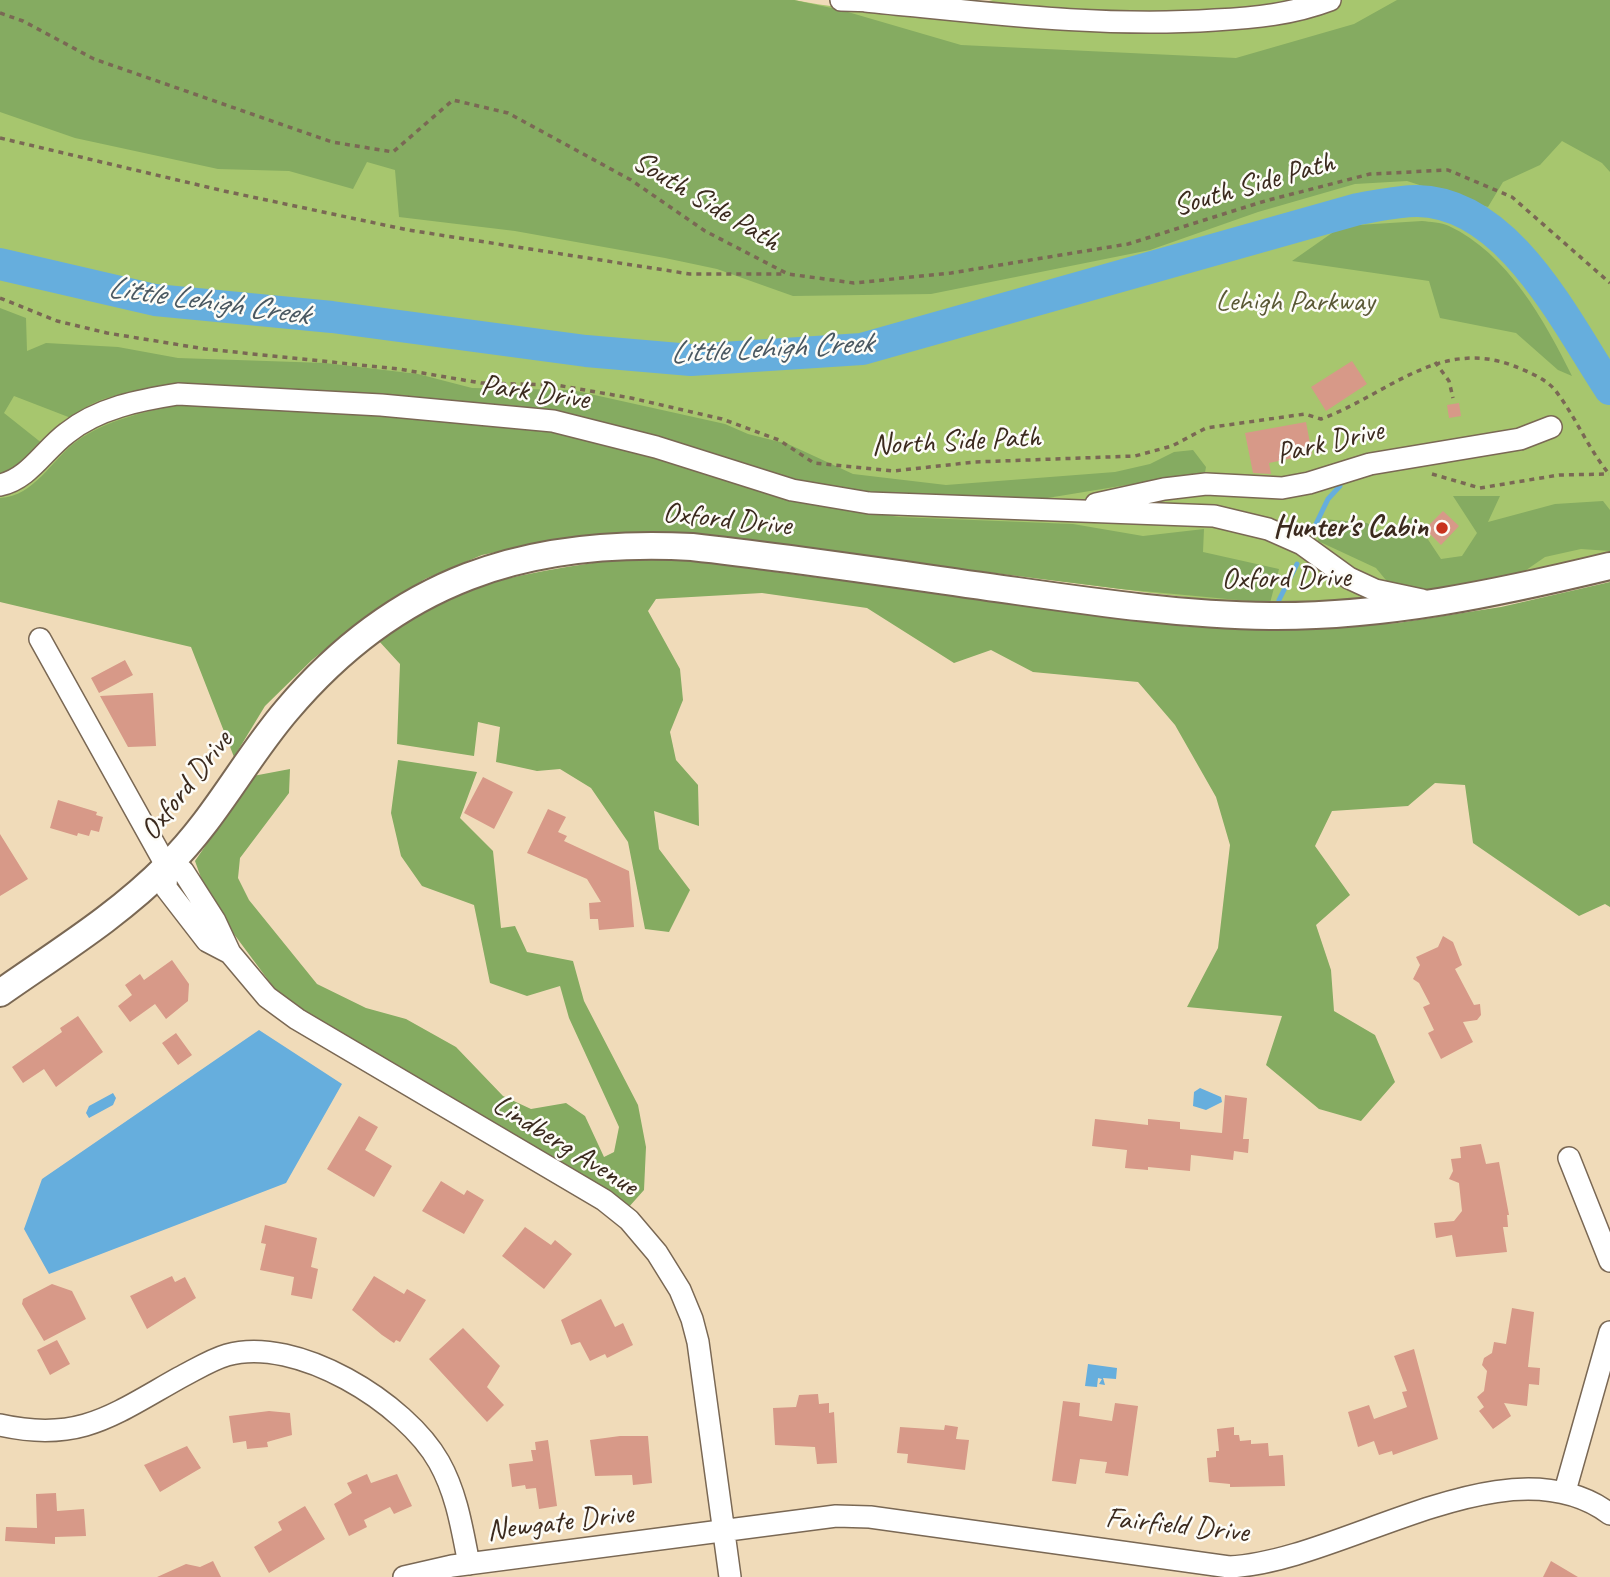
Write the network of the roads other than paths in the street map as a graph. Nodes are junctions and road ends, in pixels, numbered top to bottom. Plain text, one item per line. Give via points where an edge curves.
1 (841, 0) edge
2 (918, 0) edge
3 (1330, 0) edge
4 (865, 1) edge
5 (1551, 427) dead end
6 (0, 485) edge
7 (1081, 510) junction
8 (1610, 566) edge
9 (1447, 602) junction
10 (40, 639) dead end
11 (167, 867) junction
12 (0, 993) edge
13 (1569, 1158) dead end
14 (1610, 1261) edge
15 (1610, 1332) edge
16 (0, 1425) edge
17 (1565, 1491) junction
18 (1610, 1514) edge
19 (724, 1531) junction
20 (469, 1564) junction
21 (404, 1577) edge
22 (730, 1577) edge

1 - 4 street
2 - 4 street
3 - 4 street via 1269,17 1165,24
5 - 7 street, Park Drive via 1520,439 1406,456 1282,488 1206,484 1111,499
6 - 7 street, Park Drive via 22,476 69,431 92,417 178,394 381,405 553,421 822,497 869,503
7 - 9 street, Park Drive via 1242,521 1302,544 1349,578 1376,590
8 - 9 main road, Oxford Drive
9 - 11 main road, Oxford Drive via 1304,615 1186,612 692,547 626,544 539,554 422,597 350,647 286,711
10 - 11 street, Lindberg Avenue
11 - 12 main road, Oxford Drive via 118,911
11 - 19 street, Lindberg Avenue via 166,888 207,941 230,953 267,996 297,1019 604,1200 629,1220 657,1253 680,1290 698,1342
13 - 14 street
15 - 17 street
16 - 20 street via 43,1432 81,1428 227,1355 272,1351 296,1356 381,1401 424,1440 450,1484
17 - 18 street, Fairfield Drive
17 - 19 street, Fairfield Drive via 1535,1488 1483,1493 1256,1566 1229,1567 870,1517 803,1518
19 - 20 street, Newgate Drive
19 - 22 street, Lindberg Avenue
20 - 21 street, Newgate Drive

